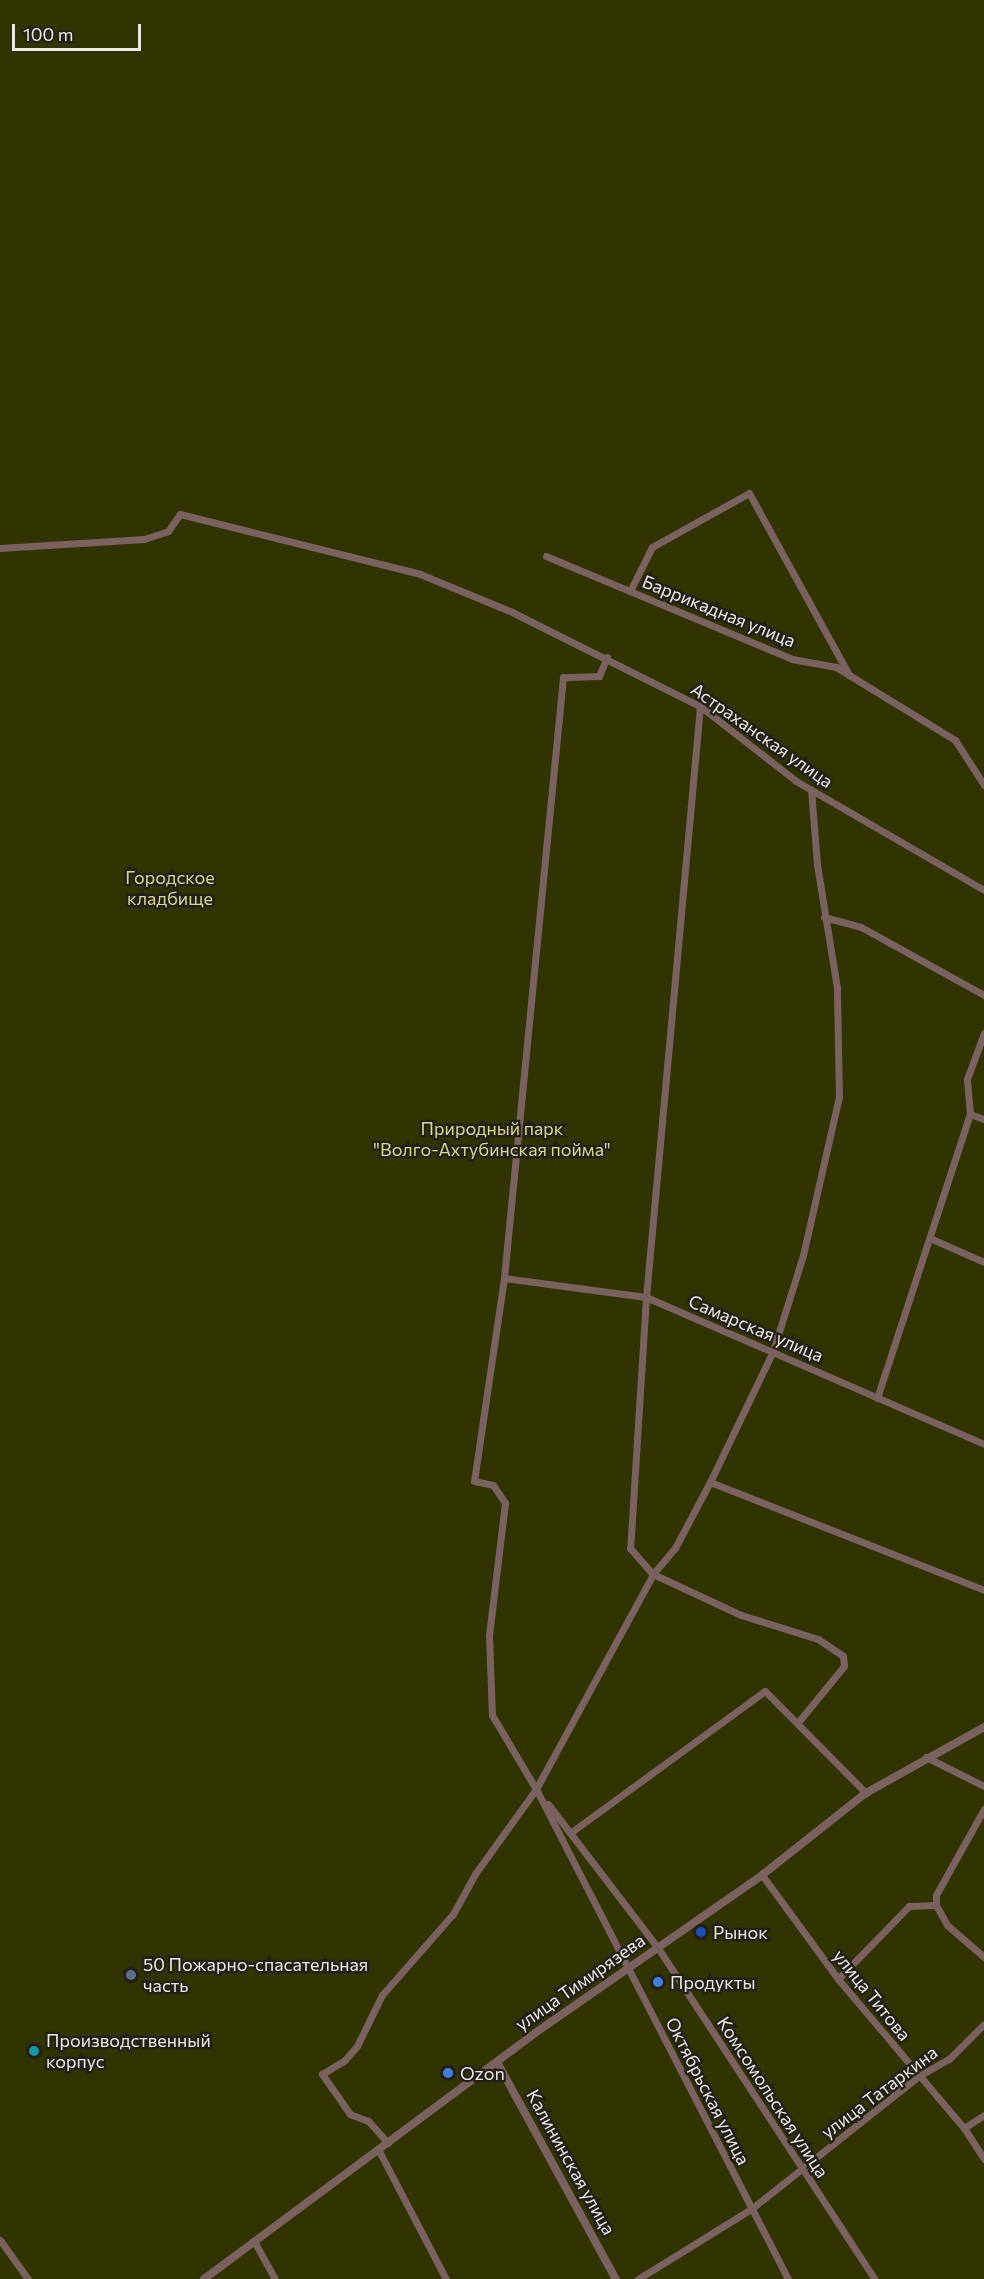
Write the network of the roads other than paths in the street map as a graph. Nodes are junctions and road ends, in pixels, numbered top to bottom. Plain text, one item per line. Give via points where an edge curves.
1 (0, 548) edge
2 (546, 556) dead end
3 (630, 591) junction
4 (607, 657) junction
5 (850, 677) junction
6 (700, 706) junction
7 (984, 784) edge
8 (811, 790) junction
9 (984, 890) edge
10 (824, 916) junction
11 (984, 995) edge
12 (984, 1033) edge
13 (970, 1114) junction
14 (984, 1119) edge
15 (932, 1239) junction
16 (984, 1262) edge
17 (504, 1278) junction
18 (645, 1297) junction
19 (773, 1351) junction
20 (877, 1398) junction
21 (984, 1444) edge
22 (710, 1482) junction
23 (653, 1574) junction
24 (984, 1590) edge
25 (799, 1721) junction
26 (984, 1727) edge
27 (926, 1757) junction
28 (982, 1785) edge
29 (536, 1789) junction
30 (866, 1793) junction
31 (984, 1794) edge
32 (984, 1809) edge
33 (570, 1833) junction
34 (762, 1875) junction
35 (936, 1905) junction
36 (658, 1948) junction
37 (984, 1957) edge
38 (628, 1968) junction
39 (838, 1979) junction
40 (984, 2024) edge
41 (497, 2062) junction
42 (919, 2076) junction
43 (984, 2115) edge
44 (964, 2128) junction
45 (388, 2143) junction
46 (379, 2151) junction
47 (984, 2159) edge
48 (802, 2169) junction
49 (751, 2208) junction
50 (0, 2240) edge
51 (254, 2241) junction
52 (28, 2279) edge
53 (204, 2279) edge
54 (275, 2279) edge
55 (446, 2279) edge
56 (616, 2279) edge
57 (638, 2279) edge
58 (788, 2279) edge
59 (875, 2279) edge

1 - 4 street, Астраханская улица via 143,540 168,531 180,514 420,574
2 - 3 street, Баррикадная улица
3 - 5 street, Баррикадная улица via 792,659 836,667
3 - 5 street via 652,547 749,493
4 - 6 street, Астраханская улица
4 - 17 street via 599,676 563,677
5 - 7 street, Баррикадная улица via 955,740
6 - 8 street, Астраханская улица
6 - 18 street
8 - 9 street, Астраханская улица
8 - 10 street
10 - 11 street via 861,927
10 - 19 street via 837,988 839,1097 803,1255
12 - 13 street via 967,1079
13 - 14 street
13 - 15 street
15 - 16 street
15 - 20 street
17 - 18 street, Самарская улица
17 - 29 street via 474,1481 493,1485 505,1503 489,1635 492,1715
18 - 19 street, Самарская улица
18 - 23 street via 630,1548
19 - 20 street, Самарская улица
19 - 22 street
20 - 21 street, Самарская улица
22 - 23 street via 675,1548
22 - 24 street
23 - 25 street via 741,1615 818,1639 843,1656 844,1666
23 - 29 street
25 - 30 street
25 - 33 street via 765,1691
26 - 27 street, улица Тимирязева
27 - 28 street
27 - 30 street, улица Тимирязева
28 - 31 street
29 - 33 street, Комсомольская улица
29 - 38 street, Октябрьская улица
29 - 45 street via 475,1874 453,1914 382,1995 357,2046 344,2061 322,2074 350,2114 368,2121
30 - 34 street, улица Тимирязева
32 - 35 street via 936,1895
33 - 36 street, Комсомольская улица
34 - 36 street, улица Тимирязева
34 - 39 street, улица Титова
35 - 37 street via 947,1924
35 - 39 street via 909,1906
36 - 38 street, улица Тимирязева
36 - 48 street, Комсомольская улица
38 - 41 street, улица Тимирязева
38 - 49 street, Октябрьская улица
39 - 42 street, улица Титова
40 - 42 street, улица Татаркина via 949,2059
41 - 45 street, улица Тимирязева
41 - 56 street, Калининская улица
42 - 44 street, улица Титова
42 - 48 street, улица Татаркина
43 - 44 street
44 - 47 street, улица Титова
45 - 46 street, улица Тимирязева
46 - 51 street, улица Тимирязева
46 - 55 street
48 - 49 street, улица Татаркина
48 - 59 street, Комсомольская улица
49 - 57 street, улица Татаркина
49 - 58 street, Октябрьская улица
50 - 52 street
51 - 53 street, улица Тимирязева
51 - 54 street

